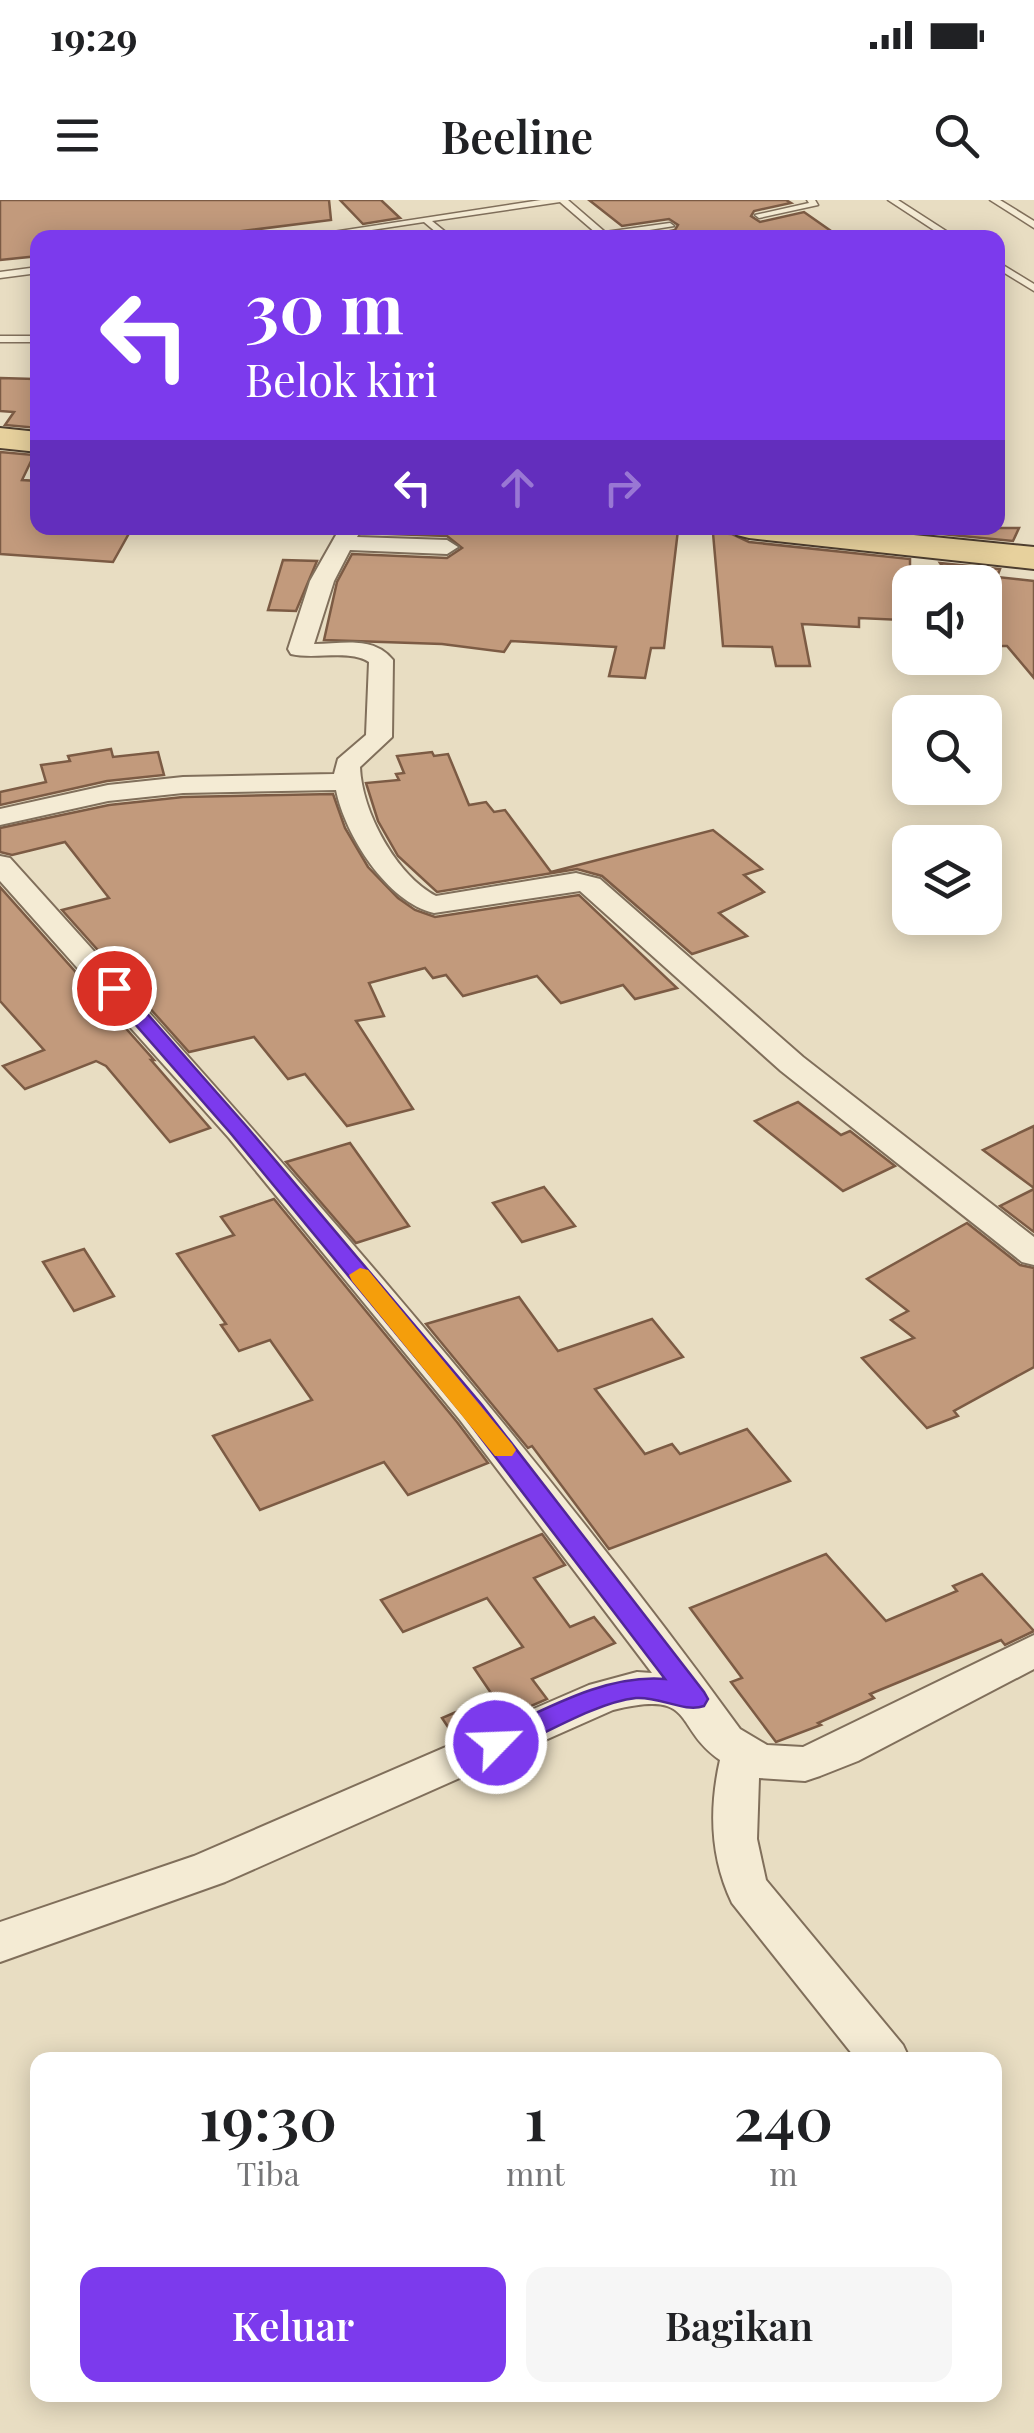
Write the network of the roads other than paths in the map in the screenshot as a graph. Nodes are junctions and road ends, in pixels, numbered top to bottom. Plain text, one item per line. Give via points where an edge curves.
1 (560, 200) edge
2 (812, 200) edge
3 (892, 200) edge
4 (994, 200) edge
5 (759, 214) dead end
6 (427, 221) junction
7 (1034, 225) edge
8 (670, 226) dead end
9 (359, 230) edge
10 (439, 230) edge
11 (598, 230) edge
12 (636, 230) edge
13 (940, 230) edge
14 (1005, 269) edge
15 (30, 271) edge
16 (0, 275) edge
17 (1034, 288) edge
18 (0, 339) edge
19 (30, 339) edge
20 (0, 438) edge
21 (30, 441) edge
22 (345, 535) edge
23 (816, 535) edge
24 (447, 548) dead end
25 (1034, 558) edge
26 (346, 782) junction
27 (0, 817) edge
28 (0, 864) edge
29 (1034, 1254) edge
30 (1034, 1651) edge
31 (695, 1699) junction
32 (743, 1753) junction
33 (0, 1942) edge
34 (880, 2052) edge

1 - 6 lane
1 - 11 lane
2 - 5 lane via 805,208
3 - 13 lane
4 - 7 lane
6 - 9 lane
6 - 10 lane
8 - 12 lane
14 - 17 lane
15 - 16 lane
18 - 19 lane
20 - 21 main road
22 - 24 street
22 - 26 street via 300,650 366,650 381,660 379,736 347,764
23 - 25 main road
26 - 27 street via 183,785 108,793
26 - 29 street via 363,834 421,900 434,904 576,880 590,885 792,1064
28 - 31 street via 240,1131 436,1366
30 - 32 street via 806,1764 763,1762
31 - 32 street via 725,1741
31 - 33 street via 637,1688 604,1696 209,1869
32 - 34 street via 732,1798 748,1890

